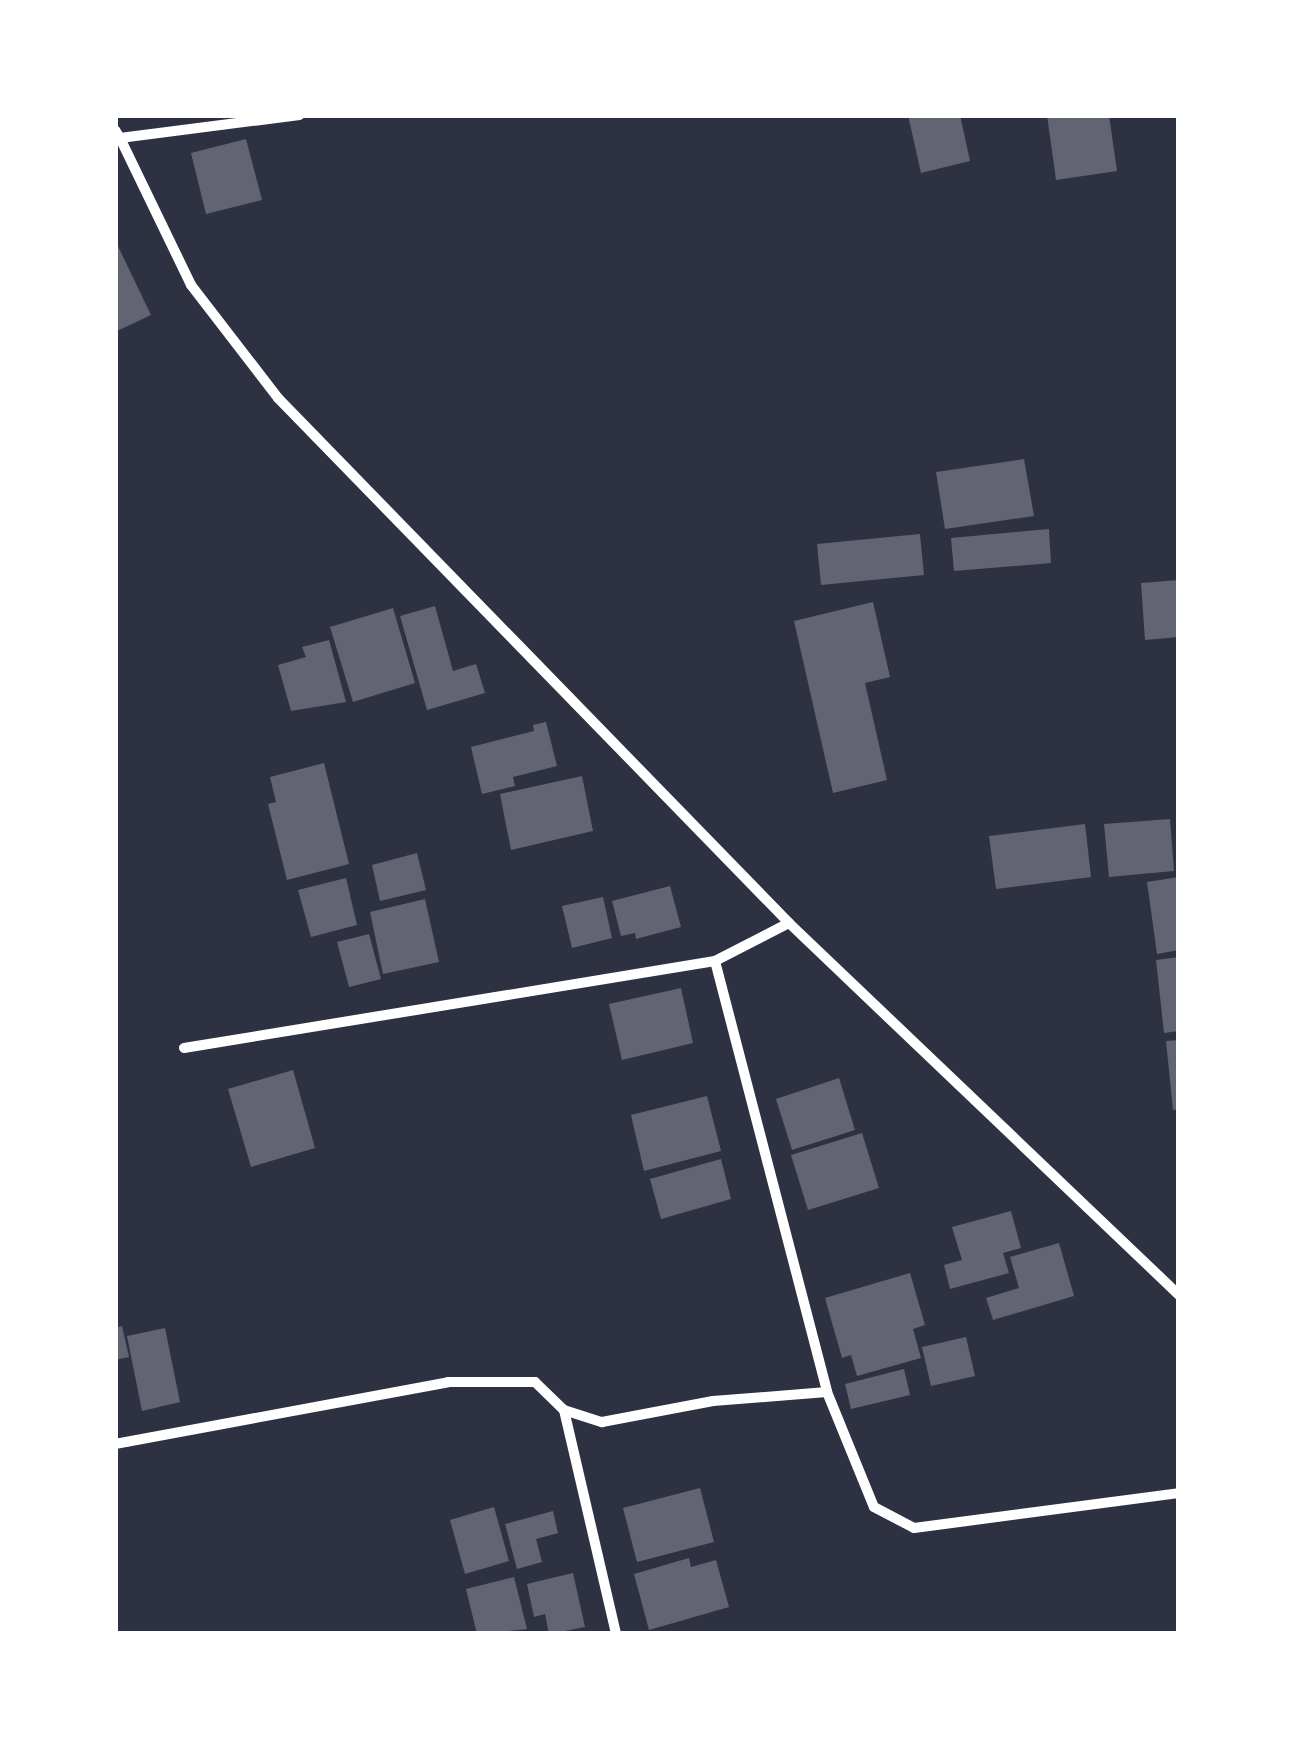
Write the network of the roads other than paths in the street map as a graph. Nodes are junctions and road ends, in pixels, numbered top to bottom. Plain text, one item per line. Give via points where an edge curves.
1 (300, 115) edge
2 (117, 134) edge
3 (789, 922) junction
4 (714, 961) junction
5 (184, 1048) dead end
6 (1179, 1295) edge
7 (827, 1392) junction
8 (564, 1410) junction
9 (115, 1444) edge
10 (1179, 1494) edge
11 (616, 1634) edge

1 - 2 street
2 - 3 street via 191,285 278,398
3 - 4 street
3 - 6 street
4 - 5 street
4 - 7 street
7 - 8 street via 712,1401 602,1422
7 - 10 street via 874,1508 914,1528
8 - 9 street via 534,1382 448,1382
8 - 11 street

